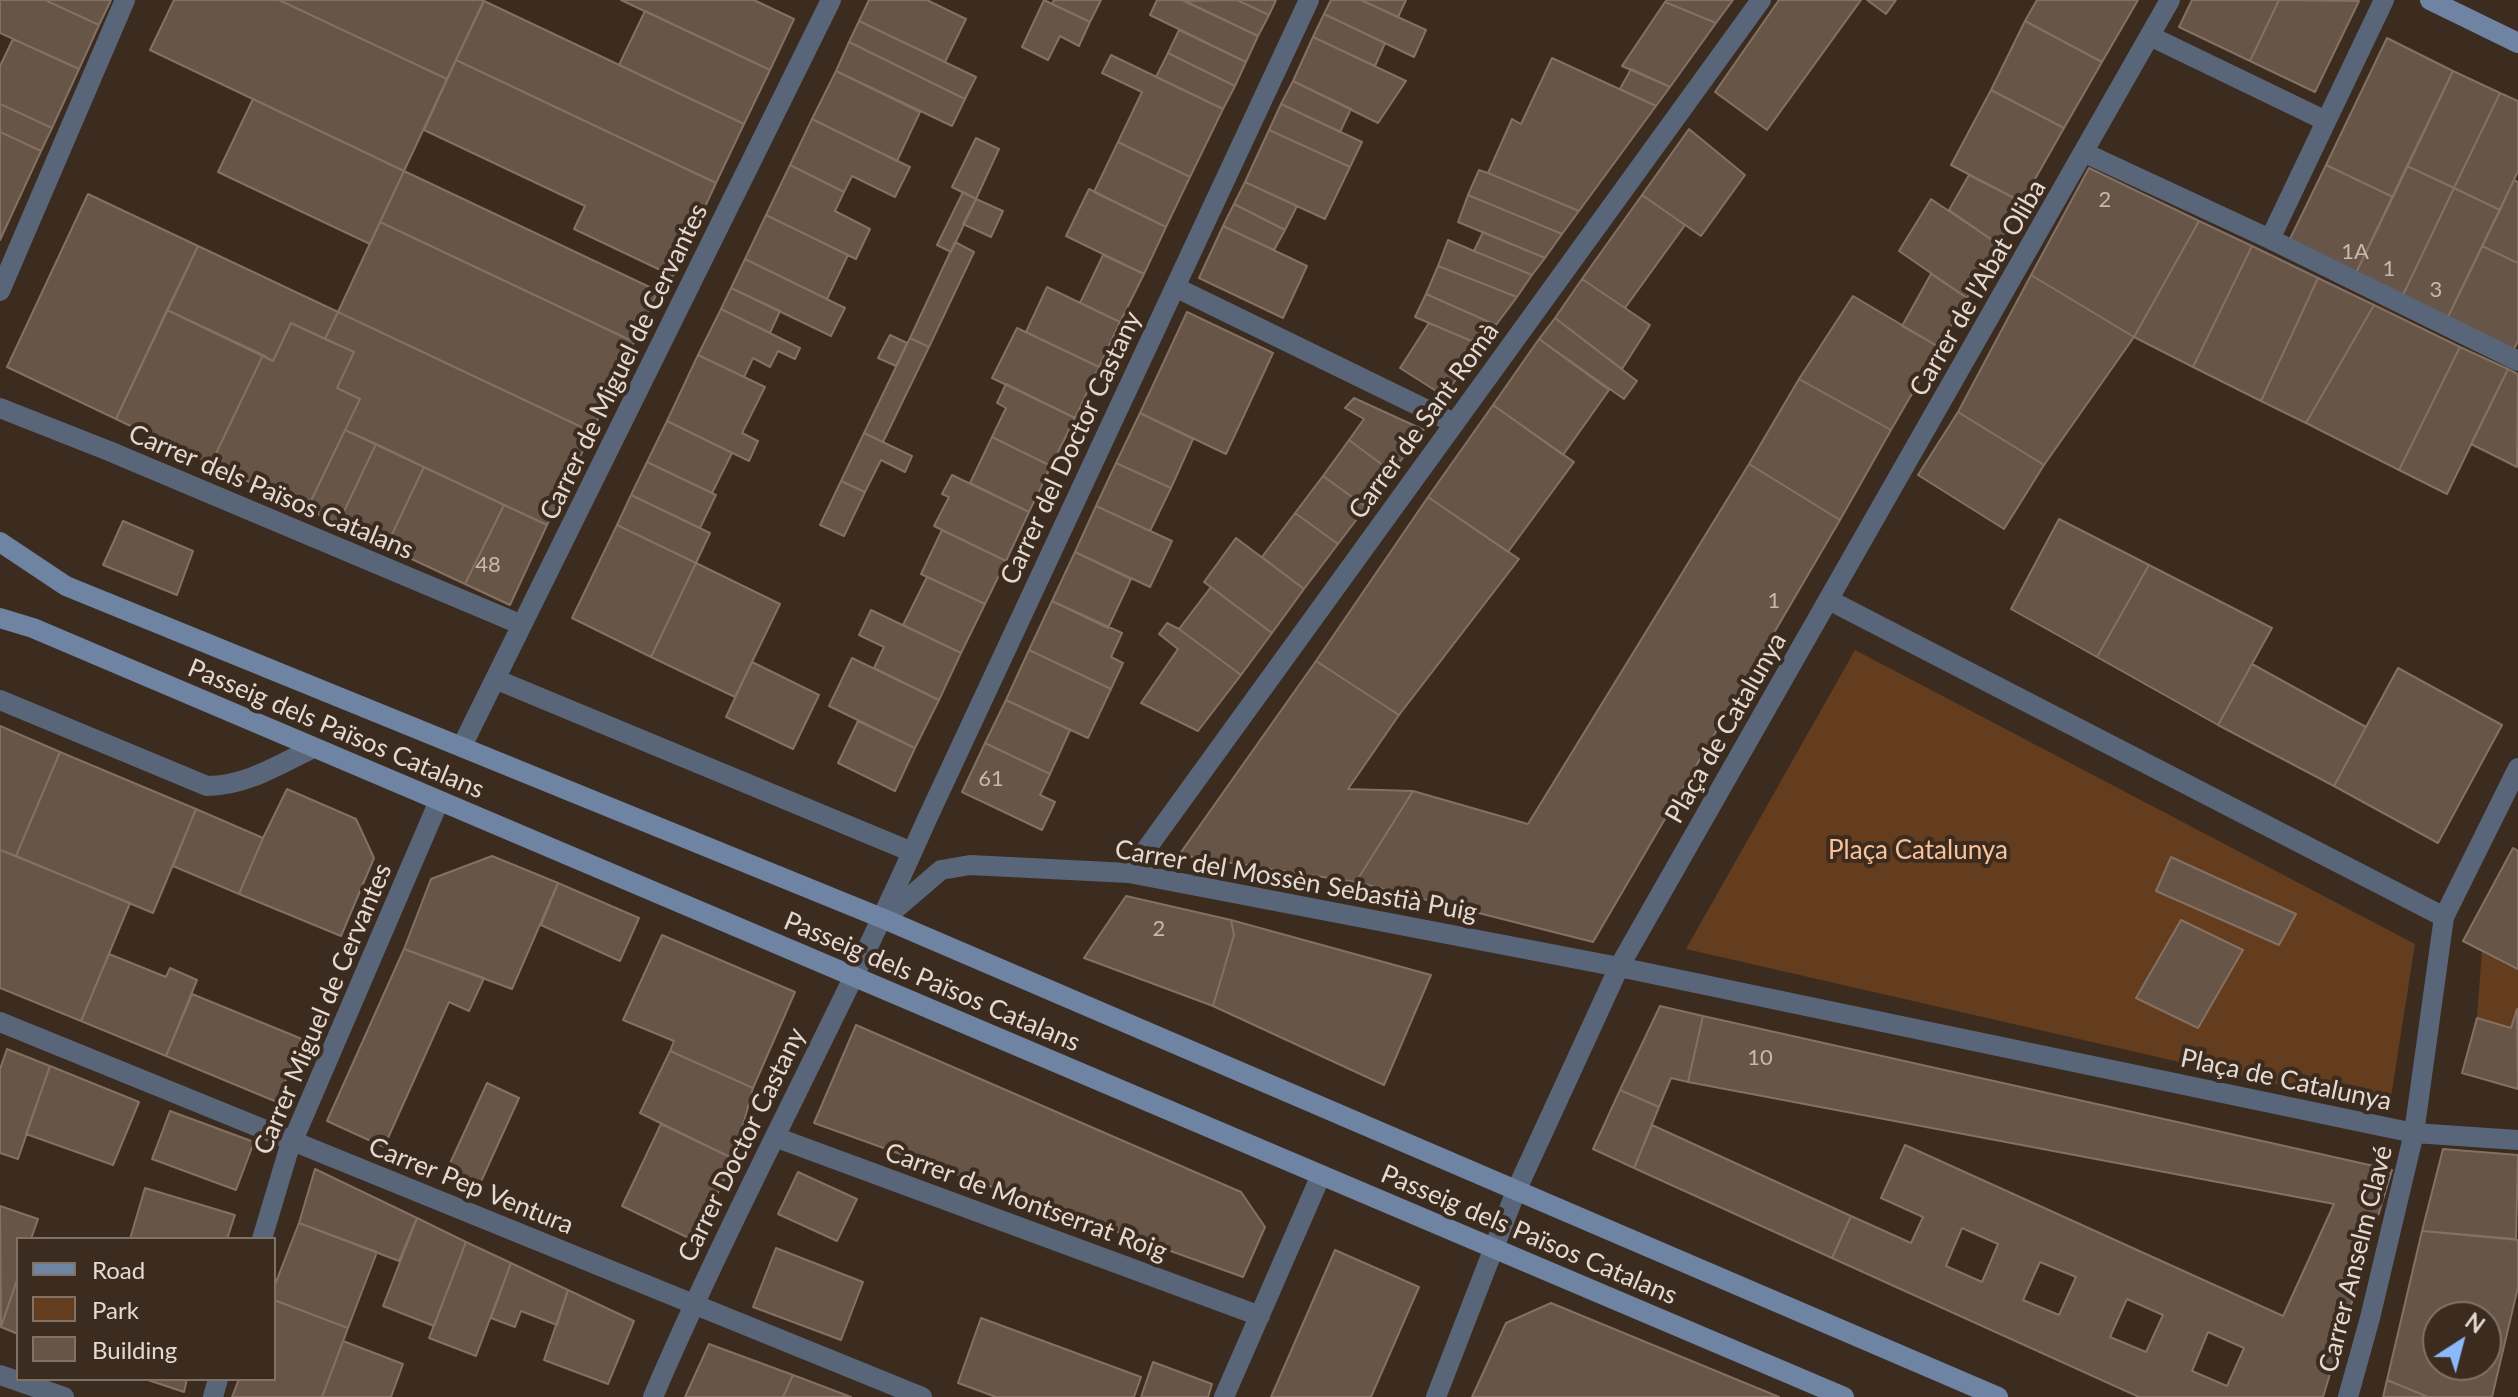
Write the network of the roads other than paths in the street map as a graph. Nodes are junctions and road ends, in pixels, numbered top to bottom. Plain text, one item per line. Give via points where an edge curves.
1 (125, 0) edge
2 (831, 0) edge
3 (1309, 0) edge
4 (1761, 0) edge
5 (2170, 0) edge
6 (2384, 0) edge
7 (2430, 0) edge
8 (2150, 36) junction
9 (2518, 43) edge
10 (2326, 121) junction
11 (2085, 153) junction
12 (2270, 239) junction
13 (1175, 287) junction
14 (0, 291) edge
15 (2518, 361) edge
16 (0, 408) edge
17 (1454, 423) junction
18 (0, 542) edge
19 (1829, 600) junction
20 (0, 618) edge
21 (522, 625) junction
22 (495, 679) junction
23 (0, 700) edge
24 (462, 746) junction
25 (313, 748) junction
26 (2518, 768) edge
27 (439, 801) junction
28 (912, 852) junction
29 (1129, 873) junction
30 (2444, 917) junction
31 (884, 919) junction
32 (1619, 967) junction
33 (854, 977) junction
34 (0, 1022) edge
35 (2414, 1133) junction
36 (775, 1137) junction
37 (2518, 1140) edge
38 (294, 1141) junction
39 (1321, 1175) junction
40 (1516, 1191) junction
41 (263, 1237) edge
42 (1492, 1248) junction
43 (692, 1305) junction
44 (1260, 1316) junction
45 (17, 1381) edge
46 (64, 1397) edge
47 (653, 1397) edge
48 (922, 1397) edge
49 (1224, 1397) edge
50 (1436, 1397) edge
51 (1844, 1397) edge
52 (1998, 1397) edge
53 (2348, 1397) edge

1 - 14 street
2 - 21 street, Carrer de Miguel de Cervantes
3 - 13 street, Carrer del Doctor Castany
4 - 17 street, Carrer de Sant Romà
5 - 8 street, Carrer de l'Abat Oliba
6 - 10 street
7 - 9 main road
8 - 10 street
8 - 11 street, Carrer de l'Abat Oliba
10 - 12 street
11 - 12 street
11 - 19 street, Carrer de l'Abat Oliba
12 - 15 street
13 - 17 street
13 - 28 street, Carrer del Doctor Castany
16 - 21 street, Carrer dels Països Catalans
17 - 29 street, Carrer de Sant Romà
18 - 24 main road via 66,586
19 - 30 street
19 - 32 street, Plaça de Catalunya
20 - 25 main road, Passeig dels Països Catalans
21 - 22 street, Carrer de Miguel de Cervantes
22 - 24 street, Carrer de Miguel de Cervantes
22 - 28 street
23 - 25 street via 207,786 242,781
24 - 31 main road
25 - 27 main road, Passeig dels Països Catalans
26 - 30 street, Plaça de Catalunya
27 - 33 main road, Passeig dels Països Catalans
27 - 38 street, Carrer Miguel de Cervantes
28 - 31 street, Carrer del Doctor Castany
29 - 31 street, Carrer del Mossèn Sebastià Puig via 970,865 941,870
29 - 32 street, Carrer del Mossèn Sebastià Puig
30 - 35 street, Plaça de Catalunya
31 - 33 street, Carrer Doctor Castany
31 - 40 main road
32 - 35 street, Plaça de Catalunya
32 - 40 street
33 - 36 street, Carrer Doctor Castany
33 - 39 main road, Passeig dels Països Catalans
34 - 38 street, Carrer Pep Ventura
35 - 37 street, Plaça de Catalunya
35 - 53 street, Carrer Anselm Clavé
36 - 43 street, Carrer Doctor Castany
36 - 44 street, Carrer de Montserrat Roig
38 - 41 street, Carrer Miguel de Cervantes
38 - 43 street, Carrer Pep Ventura
39 - 42 main road, Passeig dels Països Catalans
39 - 44 street
40 - 42 street
40 - 52 main road
42 - 50 street
42 - 51 main road, Passeig dels Països Catalans
43 - 47 street, Carrer Doctor Castany
43 - 48 street, Carrer Pep Ventura
44 - 49 street
45 - 46 street

